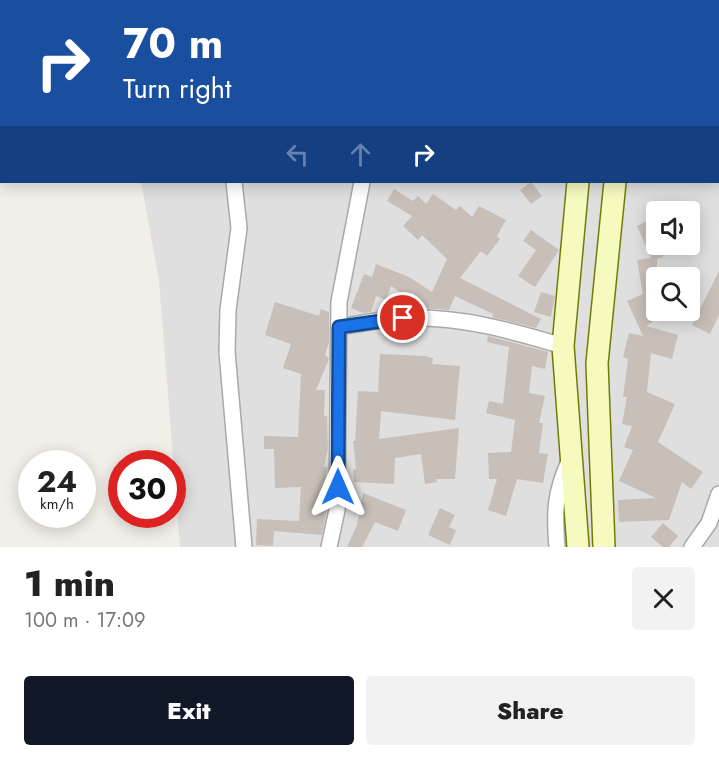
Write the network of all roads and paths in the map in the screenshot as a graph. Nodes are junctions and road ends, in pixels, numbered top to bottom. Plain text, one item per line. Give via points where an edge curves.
1 (234, 183) edge
2 (362, 183) edge
3 (578, 183) edge
4 (615, 183) edge
5 (339, 327) junction
6 (563, 346) junction
7 (571, 456) junction
8 (719, 494) edge
9 (244, 547) edge
10 (329, 547) edge
11 (557, 547) edge
12 (578, 547) edge
13 (604, 547) edge
14 (692, 547) edge

1 - 9 street via 239,228 226,352
2 - 5 street via 339,302
3 - 6 street
4 - 13 street via 597,363
5 - 6 street via 403,318 459,321 495,325
5 - 10 street via 337,510
6 - 7 street
7 - 11 street via 558,484 554,505
7 - 12 street
8 - 14 street via 709,523

